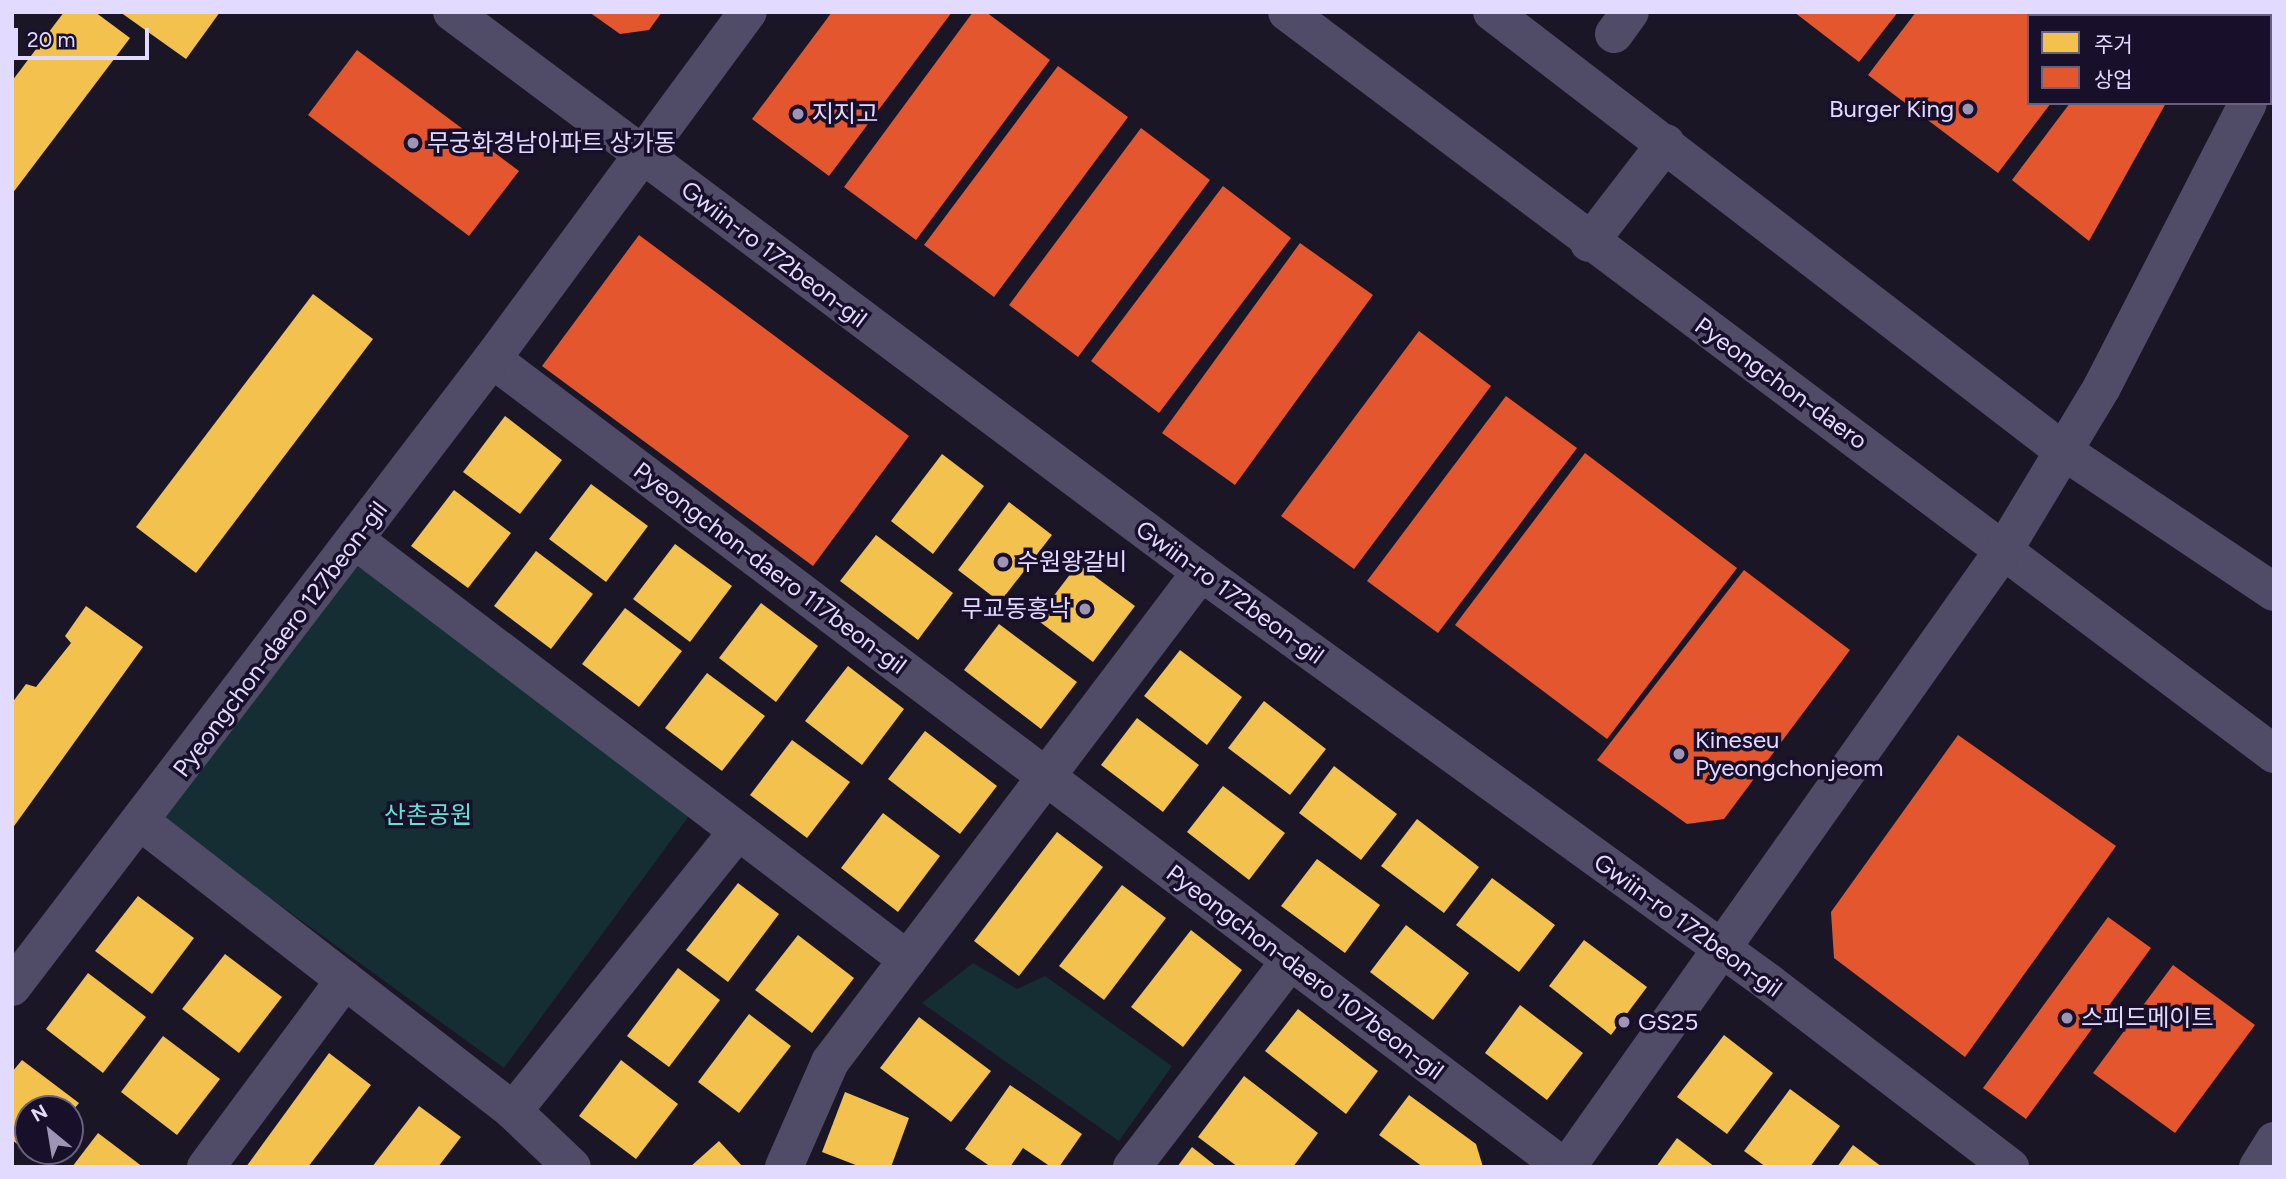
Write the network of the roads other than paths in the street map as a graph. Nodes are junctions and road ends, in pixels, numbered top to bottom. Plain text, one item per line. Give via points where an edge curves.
1 (452, 12) edge
2 (748, 12) edge
3 (1287, 12) edge
4 (1492, 12) edge
5 (2247, 105) edge
6 (1666, 143) junction
7 (641, 155) junction
8 (1589, 243) junction
9 (492, 359) junction
10 (2062, 450) junction
11 (355, 540) junction
12 (2005, 548) junction
13 (1201, 572) junction
14 (2274, 592) edge
15 (2274, 754) edge
16 (1047, 778) junction
17 (141, 822) junction
18 (738, 831) junction
19 (1723, 949) junction
20 (908, 960) junction
21 (1290, 961) junction
22 (345, 980) junction
23 (12, 987) edge
24 (513, 1111) junction
25 (2274, 1141) edge
26 (1988, 1160) edge
27 (206, 1167) edge
28 (572, 1167) edge
29 (783, 1167) edge
30 (1132, 1167) edge
31 (1565, 1167) edge
32 (2258, 1167) edge

1 - 7 street, Gwiin-ro 172beon-gil
2 - 7 street, Pyeongchon-daero 127beon-gil
3 - 8 street, Pyeongchon-daero
4 - 6 street
5 - 10 street, Pyeongchon-daero 107beon-gil via 2102,387
6 - 8 street
6 - 10 street
7 - 9 street, Pyeongchon-daero 127beon-gil
7 - 13 street, Gwiin-ro 172beon-gil
8 - 12 street, Pyeongchon-daero
9 - 11 street, Pyeongchon-daero 127beon-gil
9 - 16 street, Pyeongchon-daero 117beon-gil
10 - 12 street, Pyeongchon-daero 107beon-gil
10 - 14 street
11 - 17 street, Pyeongchon-daero 127beon-gil
11 - 18 street
12 - 15 street, Pyeongchon-daero
12 - 19 street, Pyeongchon-daero 107beon-gil
13 - 16 street
13 - 19 street, Gwiin-ro 172beon-gil
16 - 20 street
16 - 21 street, Pyeongchon-daero 107beon-gil
17 - 22 street
17 - 23 street, Pyeongchon-daero 127beon-gil
18 - 20 street
18 - 24 street
19 - 26 street, Gwiin-ro 172beon-gil
19 - 31 street, Pyeongchon-daero 107beon-gil
20 - 29 street via 830,1062
21 - 30 street
21 - 31 street, Pyeongchon-daero 107beon-gil
22 - 24 street
22 - 27 street
24 - 28 street
25 - 32 street

